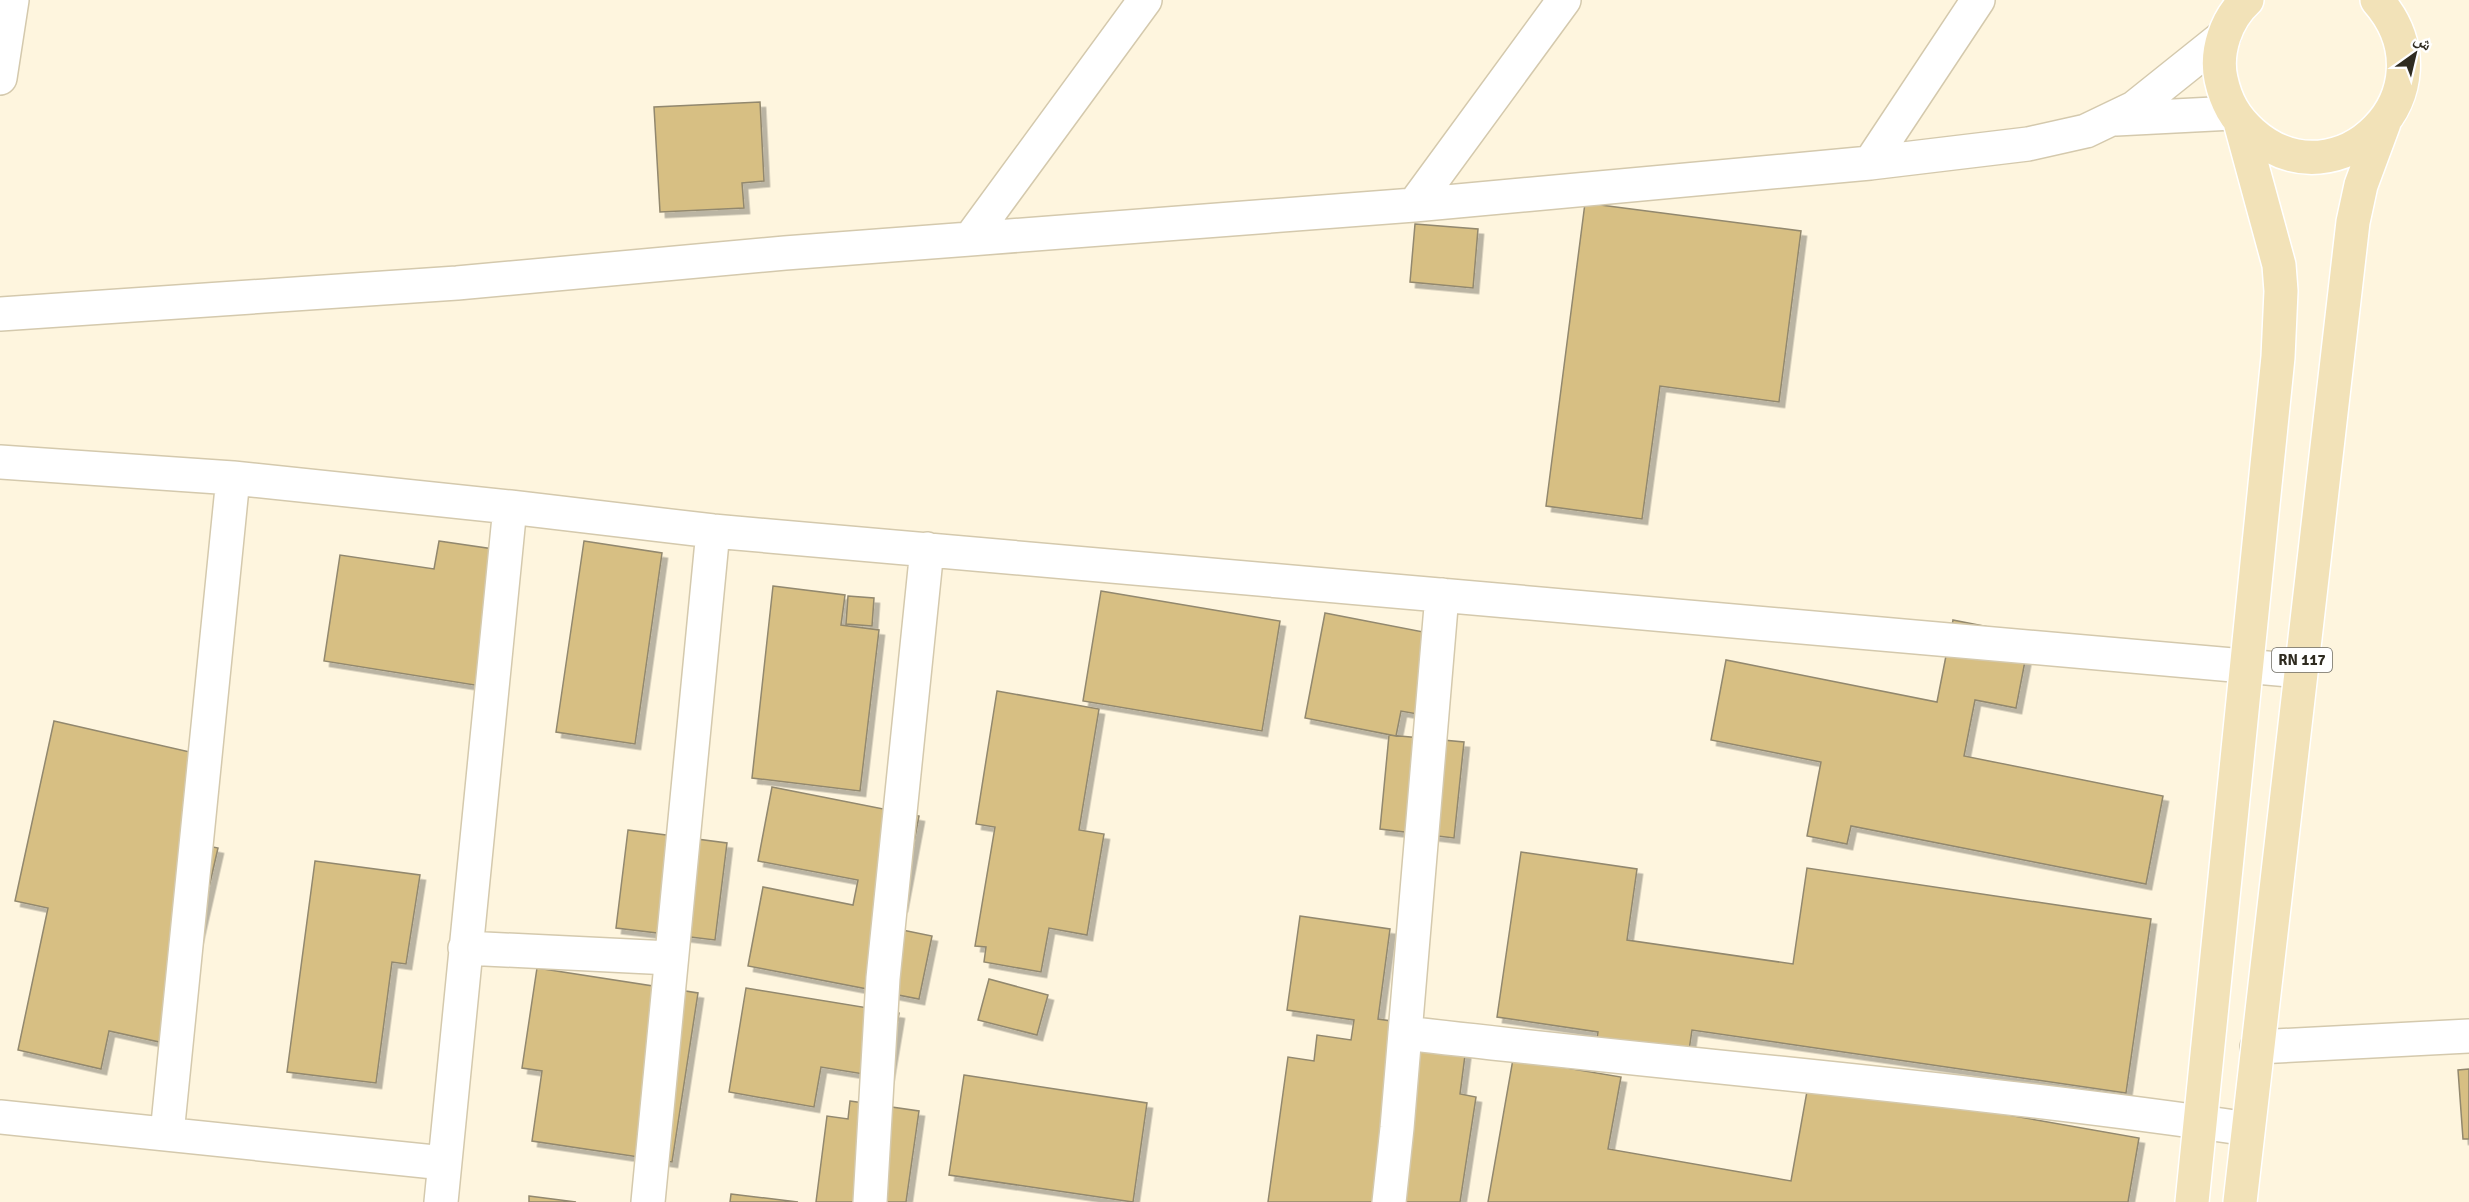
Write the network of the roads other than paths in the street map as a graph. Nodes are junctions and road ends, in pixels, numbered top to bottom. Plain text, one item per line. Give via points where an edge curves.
1 (12, 0) edge
2 (1145, 0) edge
3 (1564, 0) edge
4 (1978, 0) edge
5 (2377, 0) edge
6 (2393, 0) edge
7 (2234, 12) edge
8 (2399, 35) junction
9 (0, 78) edge
10 (2236, 117) junction
11 (2114, 119) junction
12 (2384, 123) junction
13 (1870, 163) junction
14 (1414, 205) junction
15 (970, 239) junction
16 (0, 314) edge
17 (0, 462) edge
18 (233, 478) junction
19 (510, 507) junction
20 (713, 531) junction
21 (927, 549) junction
22 (1442, 595) junction
23 (2248, 668) junction
24 (2301, 671) junction
25 (465, 948) junction
26 (670, 958) junction
27 (1405, 1033) junction
28 (2469, 1036) edge
29 (2257, 1047) junction
30 (0, 1117) edge
31 (2200, 1122) junction
32 (2248, 1130) junction
33 (166, 1134) junction
34 (444, 1163) junction
35 (441, 1202) edge
36 (648, 1202) edge
37 (870, 1202) edge
38 (1389, 1202) edge
39 (2192, 1202) edge
40 (2240, 1202) edge

1 - 9 street
2 - 15 street
3 - 14 street
4 - 13 street
5 - 8 main road via 2389,13
6 - 8 main road
7 - 10 main road via 2220,55 2220,74
7 - 11 street via 2163,87
8 - 12 main road via 2403,81
10 - 11 street
10 - 12 main road via 2264,144 2306,157 2328,156 2349,149
10 - 23 main road, RN 117 via 2279,265 2281,291
11 - 13 street via 2078,133 2028,144
12 - 24 main road, RN 117 via 2361,185 2353,222
13 - 14 street
14 - 15 street
15 - 16 street via 457,284
17 - 18 street
18 - 19 street
18 - 33 street
19 - 20 street
19 - 25 street
20 - 21 street
20 - 26 street
21 - 22 street
21 - 37 street via 883,978
22 - 23 street
22 - 27 street
23 - 24 street
23 - 31 main road, RN 117
24 - 29 main road, RN 117
25 - 26 street
25 - 34 street
26 - 36 street
27 - 31 street via 1889,1084
27 - 38 street
28 - 29 street
29 - 32 main road, RN 117
30 - 33 street
31 - 32 street
31 - 39 main road, RN 117
32 - 40 main road, RN 117
33 - 34 street
34 - 35 street

